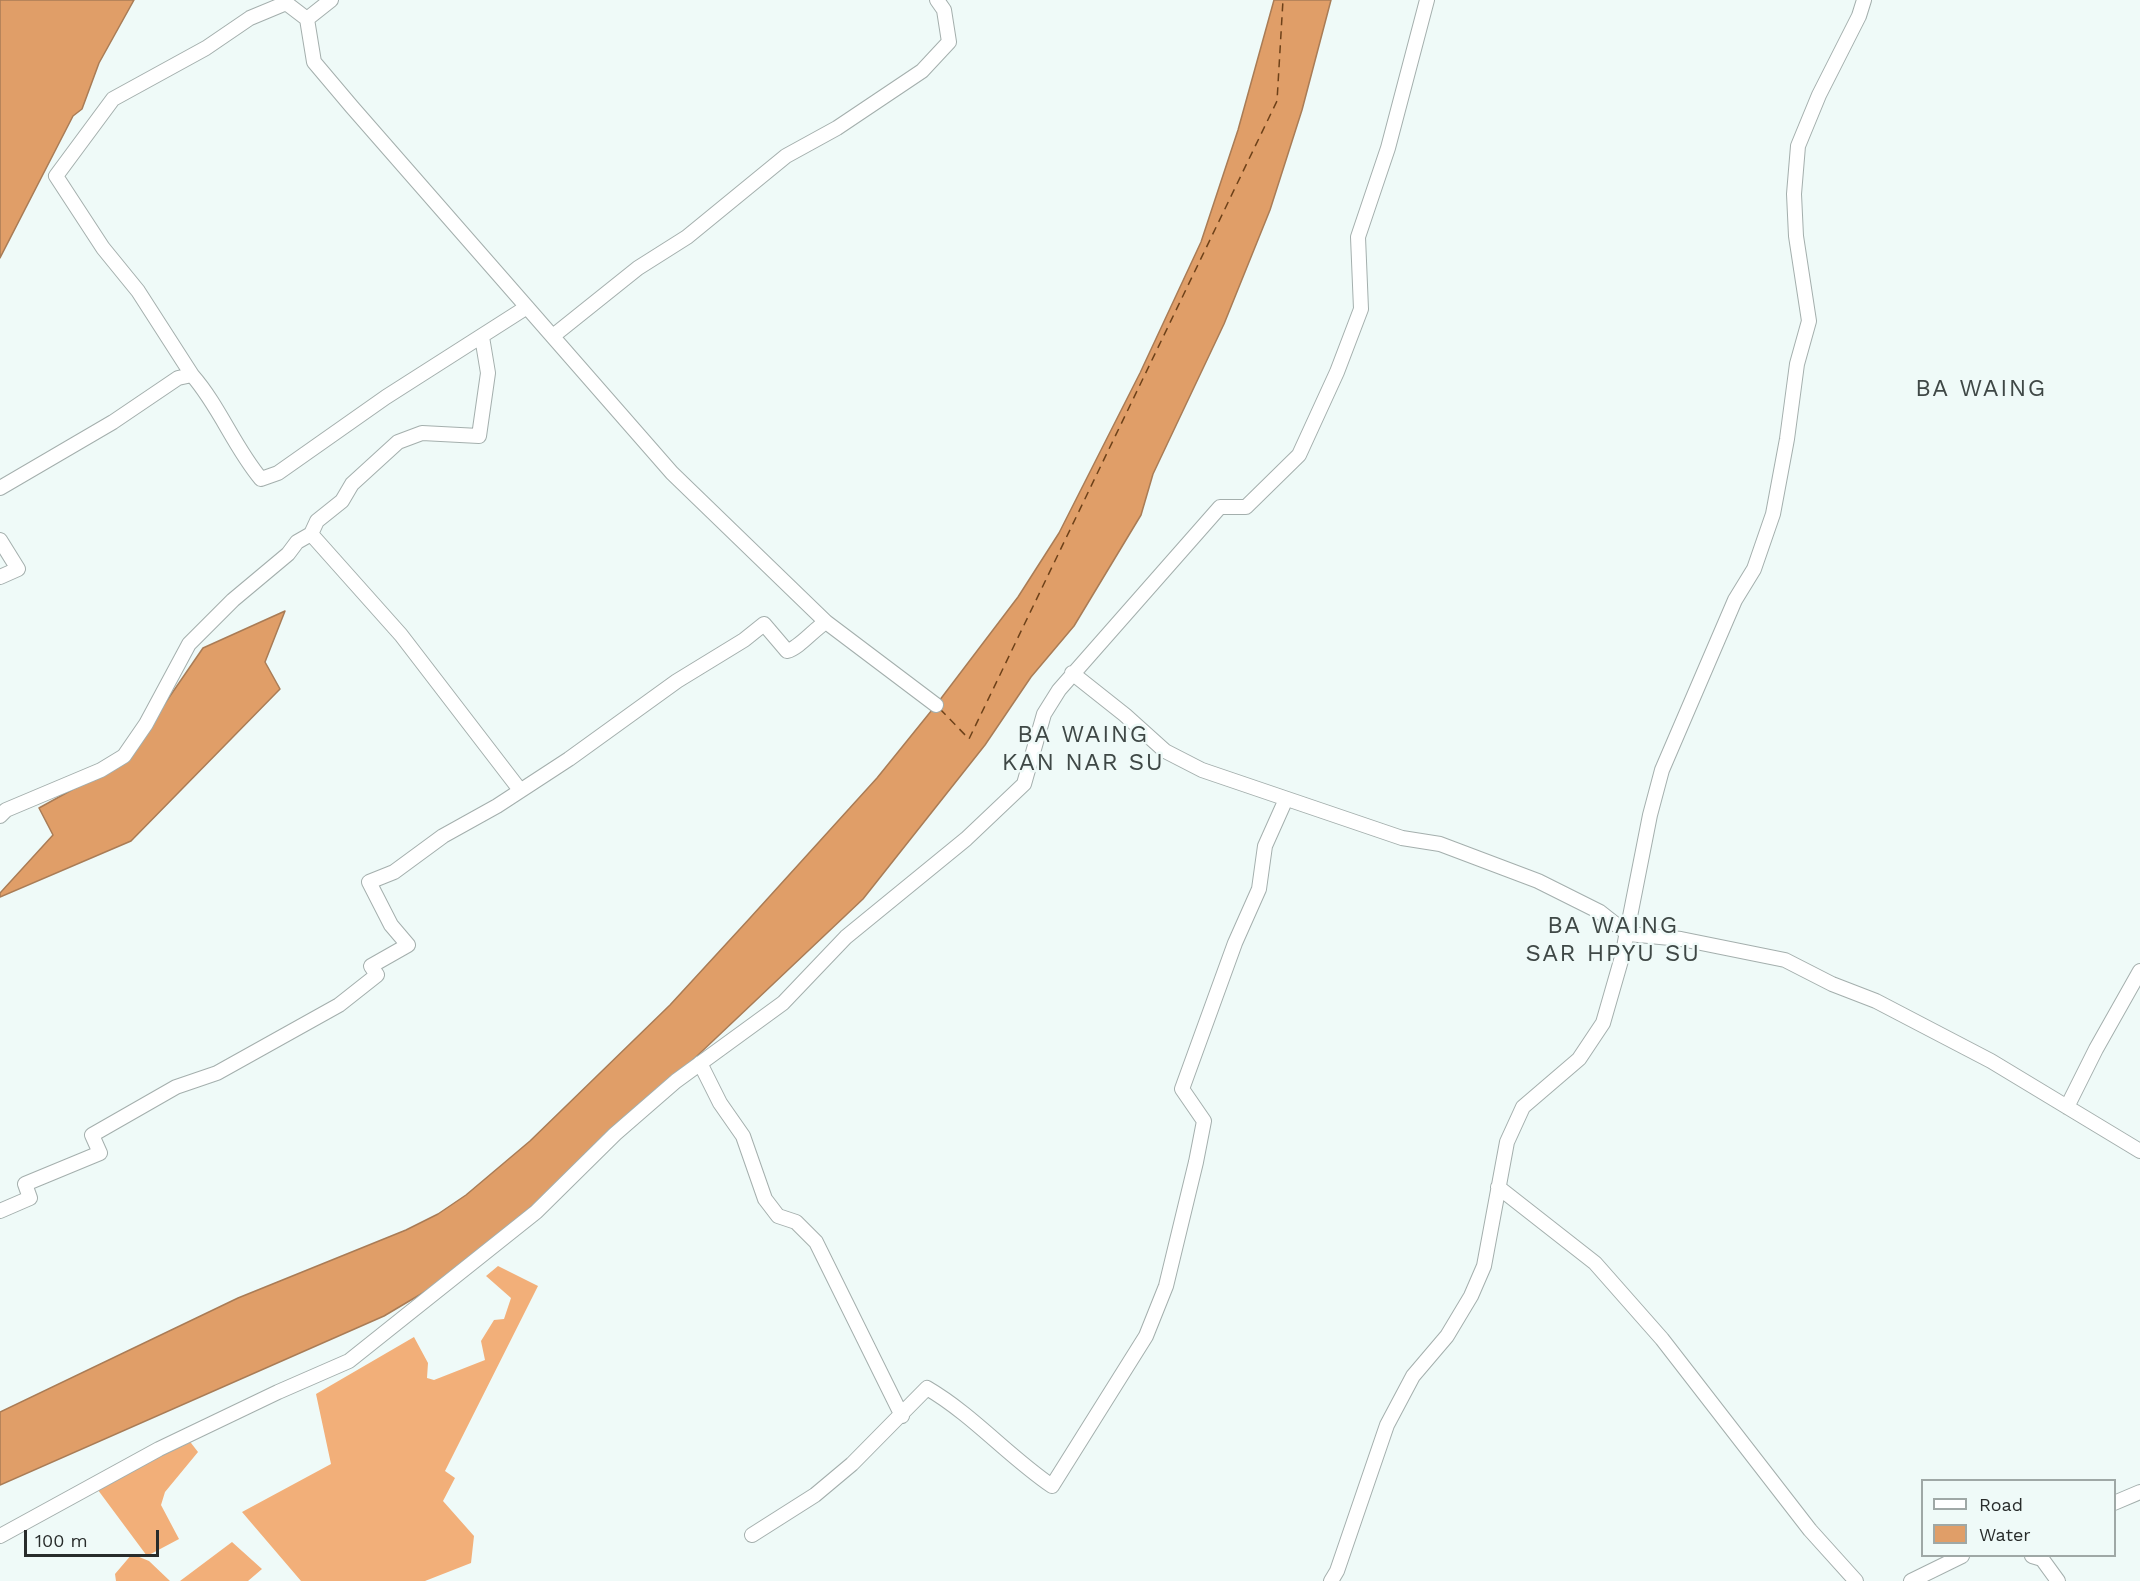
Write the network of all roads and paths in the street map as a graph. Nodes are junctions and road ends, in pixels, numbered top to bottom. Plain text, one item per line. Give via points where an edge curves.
1 (331, 0) edge
2 (937, 0) edge
3 (1427, 0) edge
4 (1864, 0) edge
5 (307, 19) junction
6 (527, 308) junction
7 (482, 336) junction
8 (553, 336) junction
9 (192, 375) junction
10 (0, 488) edge
11 (311, 534) junction
12 (0, 540) edge
13 (0, 577) edge
14 (826, 622) junction
15 (1072, 673) junction
16 (936, 705) dead end
17 (520, 790) junction
18 (1286, 799) junction
19 (0, 816) edge
20 (1628, 934) junction
21 (2140, 971) edge
22 (700, 1063) junction
23 (2067, 1107) junction
24 (2140, 1151) edge
25 (1498, 1187) junction
26 (0, 1211) edge
27 (902, 1416) junction
28 (2140, 1492) edge
29 (2116, 1503) edge
30 (752, 1535) dead end
31 (0, 1536) edge
32 (1960, 1557) edge
33 (2037, 1557) edge
34 (1331, 1581) edge
35 (1856, 1581) edge
36 (1911, 1581) edge
37 (2058, 1581) edge

1 - 5 street
2 - 8 street via 944,10 950,42 922,71 837,128 786,156 687,237 638,267
3 - 15 street via 1388,148 1359,237 1361,309 1299,455 1246,507 1220,507
4 - 20 street via 1798,146 1796,236 1809,321 1797,364 1773,514 1754,569 1735,600 1662,770
5 - 6 street via 314,62
5 - 9 street via 286,3 250,18 206,48 113,99 56,176
6 - 7 street
6 - 8 street
7 - 9 street via 367,409 278,473 261,480 242,456 211,397
7 - 11 street via 488,374 479,436 422,433 398,442 352,484 342,501 317,521
8 - 14 street via 672,473
9 - 10 street via 178,378 113,422
11 - 17 street via 401,634
11 - 19 street via 297,542 189,644 124,756
12 - 13 street via 18,569
14 - 16 street
14 - 17 street via 810,632 796,649 787,651 764,624
15 - 18 street via 1165,751 1203,770
15 - 22 street via 1044,714 1024,784 966,839 846,937 783,1003
17 - 26 street via 443,836 394,872 369,882 392,925 408,945 371,966 377,975 339,1005 92,1135 100,1153 25,1184 30,1198
18 - 20 street via 1402,838 1440,844 1539,881 1600,912
18 - 27 street via 1265,846 1259,889 1182,1089 1204,1121 1166,1287 1146,1336 1052,1486 1018,1463 957,1406 927,1388
20 - 23 street via 1681,939 1785,960 1991,1061
20 - 25 street via 1603,1023 1579,1059 1523,1107 1507,1142
21 - 23 street
22 - 27 street via 720,1103 743,1136 765,1199 778,1216 796,1222 816,1242
22 - 31 street via 615,1134 536,1212 349,1362 159,1449
23 - 24 street
25 - 34 street via 1484,1266 1447,1336 1413,1376 1387,1425 1338,1571
25 - 35 street via 1595,1263 1662,1339 1810,1530
27 - 30 street via 815,1495
28 - 29 street
32 - 36 street
33 - 37 street via 2042,1558

